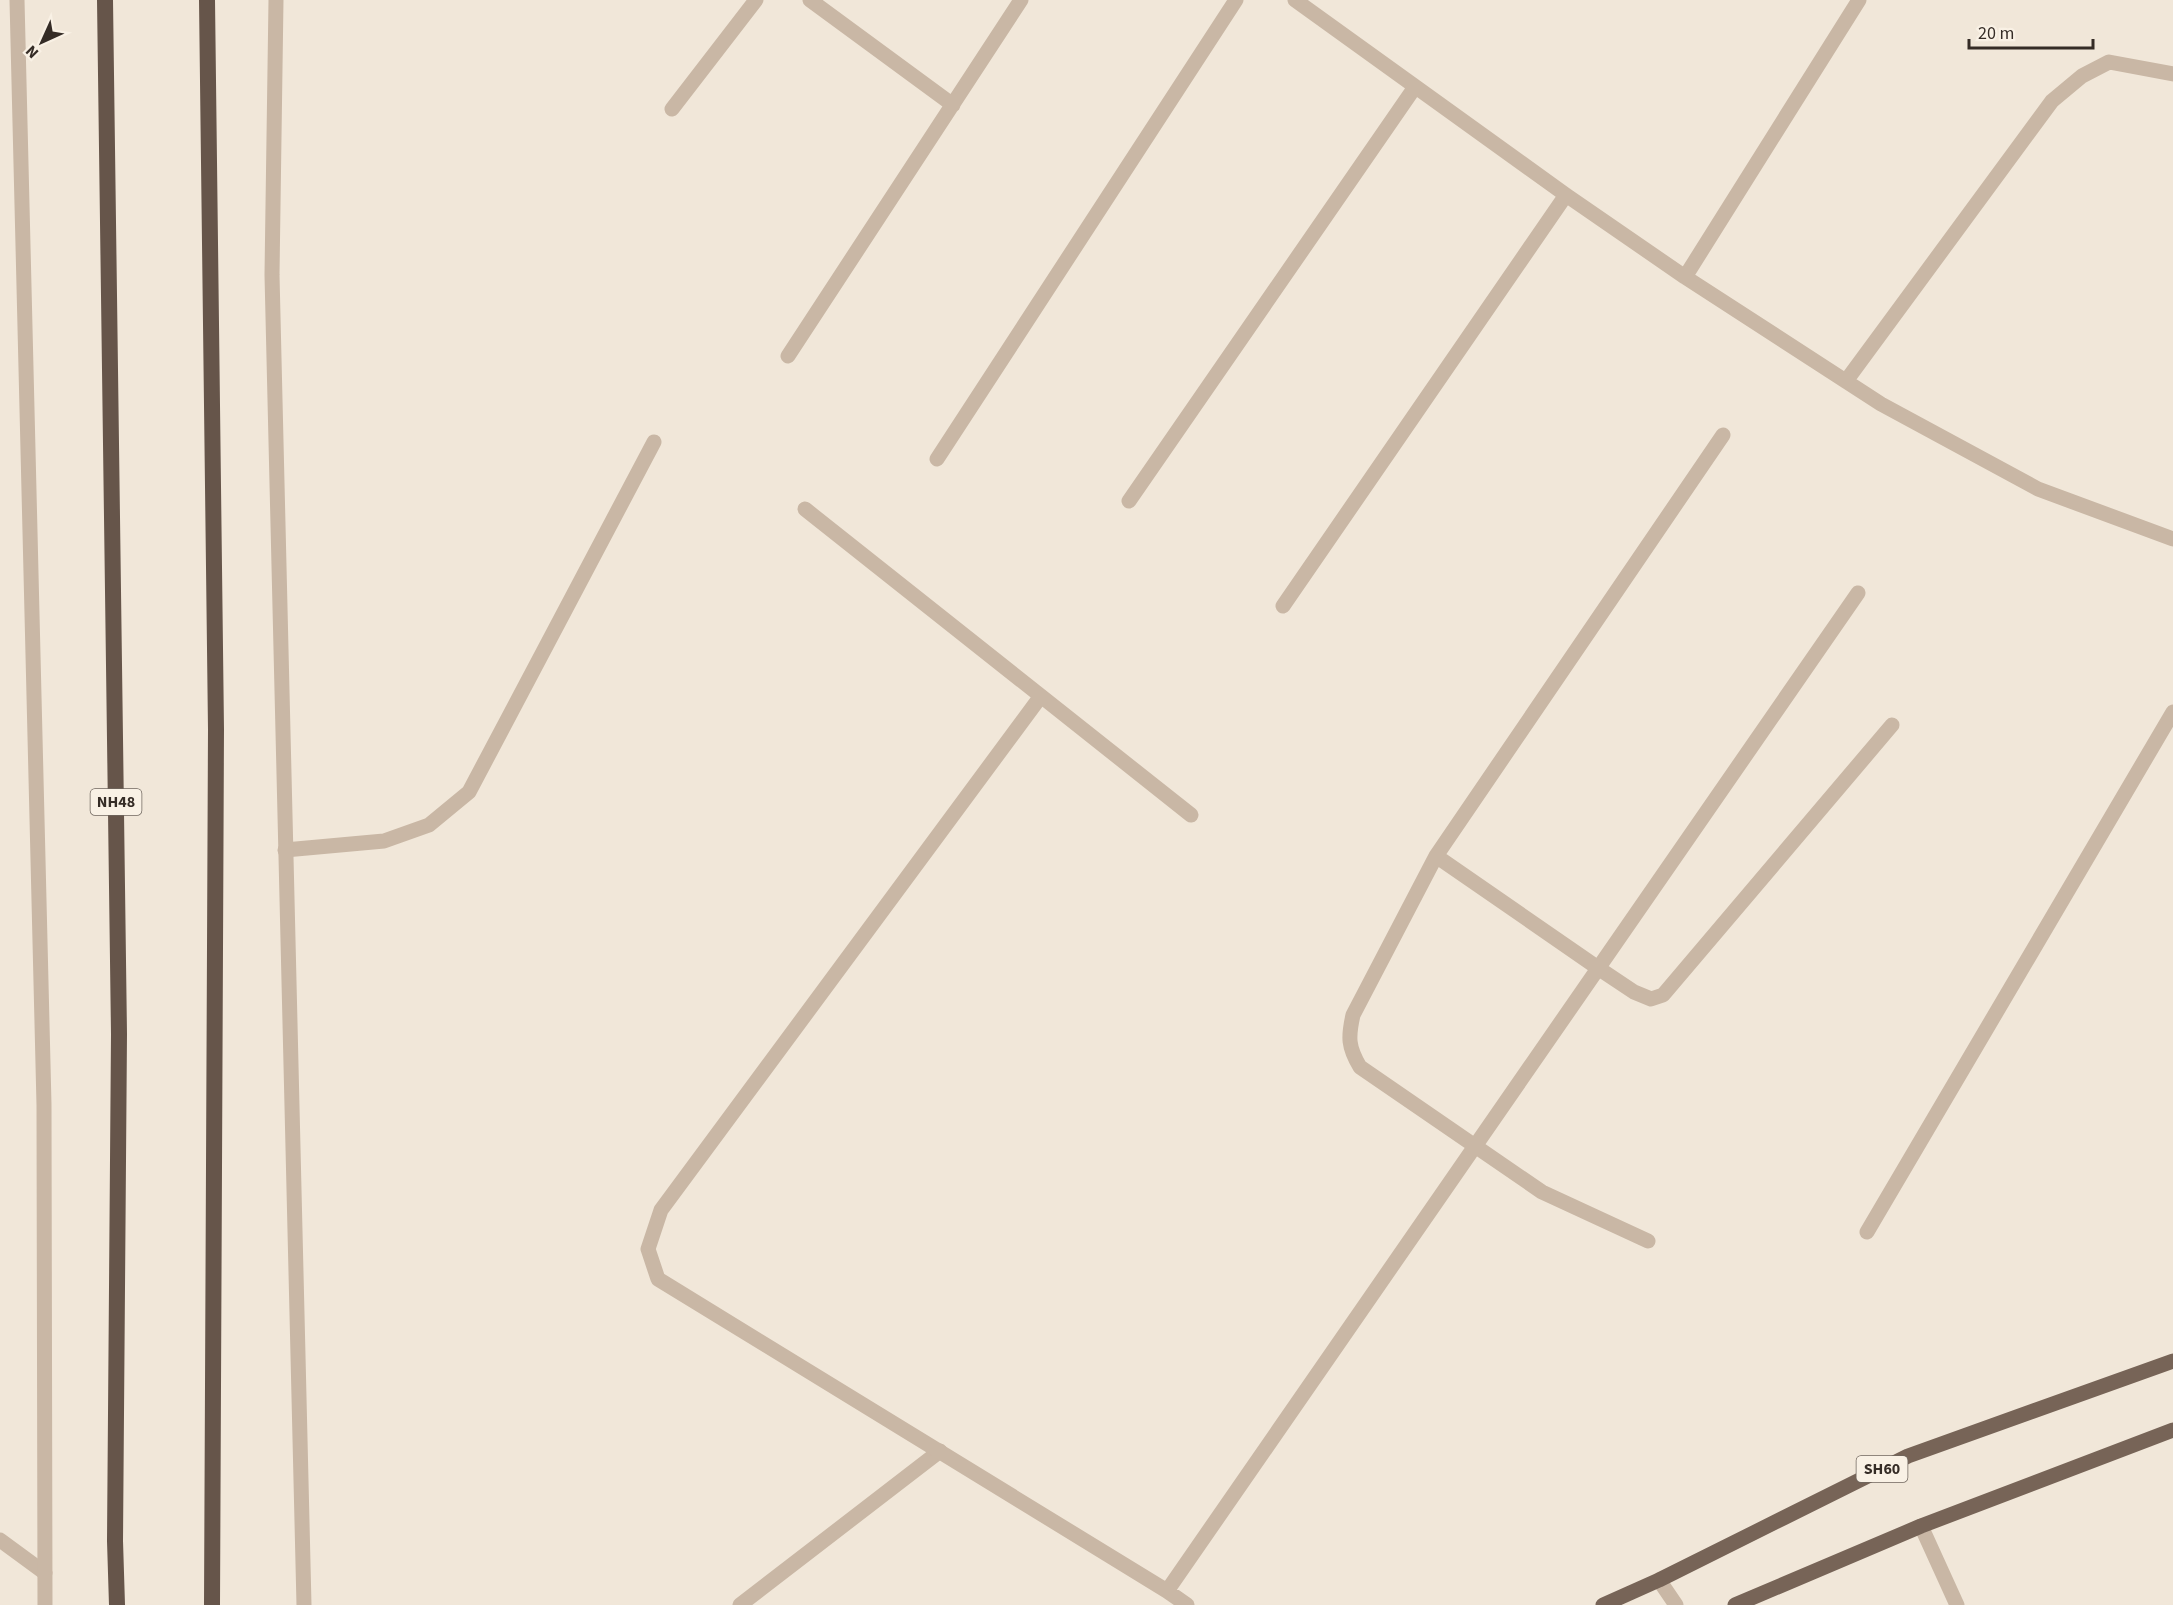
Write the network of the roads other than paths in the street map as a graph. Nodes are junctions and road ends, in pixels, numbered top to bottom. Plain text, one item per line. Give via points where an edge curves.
1 (17, 0) edge
2 (105, 0) edge
3 (207, 0) edge
4 (276, 0) edge
5 (756, 0) edge
6 (810, 0) edge
7 (1021, 0) edge
8 (1236, 0) edge
9 (1295, 0) edge
10 (1859, 0) edge
11 (2173, 74) edge
12 (1415, 87) junction
13 (953, 105) junction
14 (672, 109) dead end
15 (1566, 195) junction
16 (1685, 277) junction
17 (788, 356) dead end
18 (1846, 381) junction
19 (1722, 435) dead end
20 (654, 442) dead end
21 (937, 459) dead end
22 (1129, 501) dead end
23 (805, 509) dead end
24 (2173, 539) edge
25 (1858, 593) dead end
26 (1282, 606) dead end
27 (1041, 696) junction
28 (2173, 712) edge
29 (1892, 725) dead end
30 (1191, 815) dead end
31 (285, 850) junction
32 (1436, 856) junction
33 (1598, 968) junction
34 (1476, 1147) junction
35 (1868, 1232) dead end
36 (1648, 1241) dead end
37 (2173, 1361) edge
38 (2173, 1430) edge
39 (940, 1451) junction
40 (1921, 1526) junction
41 (0, 1540) edge
42 (45, 1573) junction
43 (1659, 1580) junction
44 (1167, 1591) junction
45 (45, 1605) edge
46 (117, 1605) edge
47 (212, 1605) edge
48 (304, 1605) edge
49 (740, 1605) edge
50 (1187, 1605) edge
51 (1603, 1605) edge
52 (1676, 1605) edge
53 (1735, 1605) edge
54 (1957, 1605) edge

1 - 42 street via 44,1105
2 - 46 highway, NH48 via 119,1034
3 - 47 highway via 216,729
4 - 31 street via 272,275
5 - 14 street
6 - 13 street
7 - 13 street
8 - 21 street
9 - 12 street
10 - 16 street
11 - 18 street via 2109,62 2082,76 2052,101
12 - 15 street
12 - 22 street
13 - 17 street
15 - 16 street
15 - 26 street
16 - 18 street
18 - 24 street via 2038,489
19 - 32 street
20 - 31 street via 469,792 429,825 384,841
23 - 27 street
25 - 33 street
27 - 30 street
27 - 39 street via 661,1210 648,1250 658,1279
28 - 35 street
29 - 33 street via 1663,995 1651,999 1634,992
31 - 48 street
32 - 33 street
32 - 34 street via 1353,1015 1351,1052 1360,1067
33 - 34 street
34 - 36 street via 1542,1191
34 - 44 street
37 - 43 main road, SH60 via 1908,1456
38 - 40 main road
39 - 44 street
39 - 49 street
40 - 53 main road
40 - 54 street
41 - 42 street
42 - 45 street
43 - 51 main road, SH60
43 - 52 street
44 - 50 street

